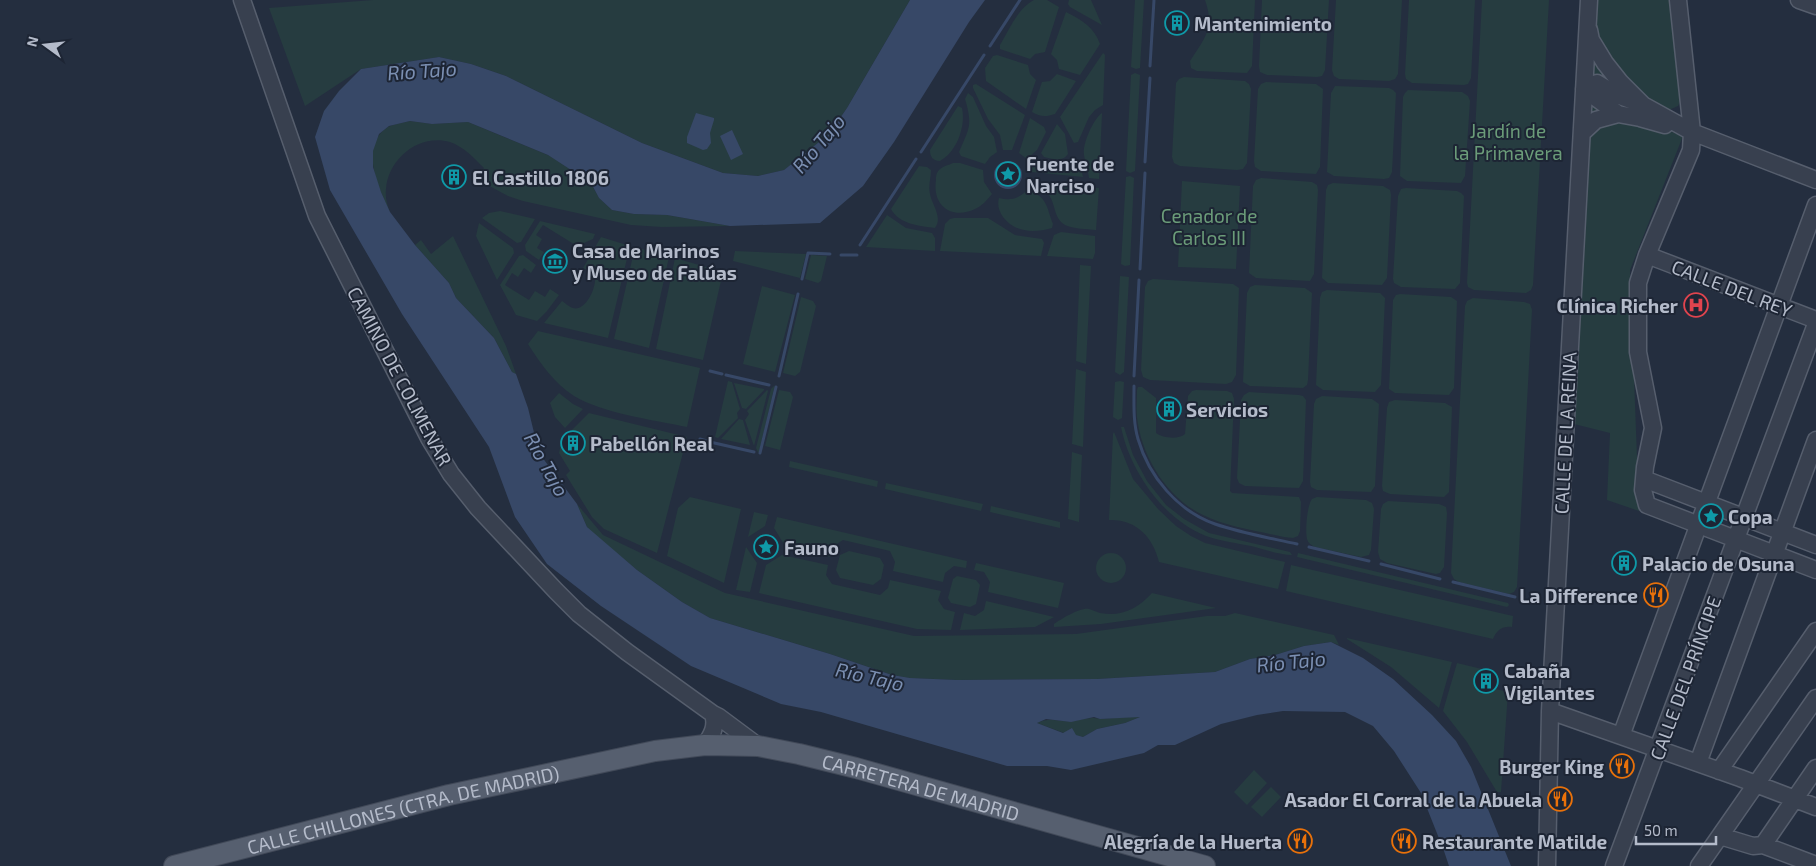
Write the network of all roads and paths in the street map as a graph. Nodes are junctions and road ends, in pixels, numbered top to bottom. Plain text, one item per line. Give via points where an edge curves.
1 (242, 0) edge
2 (1589, 0) edge
3 (1678, 0) edge
4 (1799, 0) edge
5 (1816, 6) edge
6 (1588, 25) junction
7 (1584, 89) junction
8 (1643, 105) junction
9 (1618, 114) junction
10 (1692, 132) junction
11 (1582, 133) junction
12 (1816, 180) edge
13 (1816, 205) edge
14 (1647, 255) junction
15 (1779, 306) junction
16 (1816, 322) edge
17 (1816, 440) edge
18 (1644, 479) junction
19 (1707, 502) junction
20 (1744, 517) junction
21 (1698, 525) junction
22 (1783, 532) junction
23 (1736, 539) junction
24 (1816, 544) edge
25 (1774, 554) junction
26 (1816, 570) edge
27 (1816, 631) edge
28 (1816, 698) edge
29 (1550, 712) junction
30 (713, 714) junction
31 (1621, 736) junction
32 (705, 745) junction
33 (758, 746) junction
34 (1658, 749) junction
35 (632, 755) joint
36 (1698, 763) junction
37 (1816, 768) edge
38 (1719, 771) junction
39 (1756, 784) junction
40 (1794, 799) junction
41 (1816, 807) edge
42 (1720, 836) junction
43 (1763, 844) junction
44 (1614, 864) edge
45 (1816, 865) edge
46 (174, 866) edge
47 (1205, 866) edge
48 (1547, 866) edge
49 (1699, 866) edge

1 - 30 street, CAMINO DE COLMENAR via 317,216 429,438 452,474 478,508 579,614
2 - 6 street, CALLE DE LA REINA
3 - 10 street
4 - 5 street
6 - 7 street, CALLE DE LA REINA
6 - 8 street via 1591,40 1606,63
7 - 8 street via 1597,84
7 - 9 street
7 - 11 street, CALLE DE LA REINA
8 - 10 street
9 - 10 street
9 - 11 street via 1596,120
10 - 12 street
10 - 14 street via 1691,150
11 - 29 street, CALLE DE LA REINA
13 - 15 street
14 - 15 street, CALLE DEL REY
14 - 18 street via 1638,283 1638,352 1652,428
15 - 16 street, CALLE DEL REY
15 - 19 street
16 - 20 street, CALLE DEL PRÍNCIPE
17 - 22 street
18 - 19 street
18 - 21 street via 1647,505
19 - 20 street
19 - 21 street
20 - 22 street
20 - 23 street, CALLE DEL PRÍNCIPE
21 - 23 street
21 - 31 street
22 - 24 street
22 - 25 street
23 - 25 street
23 - 34 street, CALLE DEL PRÍNCIPE
25 - 26 street
25 - 36 street
27 - 38 street
28 - 39 street
29 - 31 street
29 - 48 street, CALLE DE LA REINA
30 - 32 street via 715,727
30 - 33 street, CAMINO DE COLMENAR
31 - 34 street
32 - 33 main road, CARRETERA DE MADRID
32 - 35 main road, CARRETERA DE MADRID
33 - 47 main road, CARRETERA DE MADRID via 856,768
34 - 36 street
34 - 44 street, CALLE DEL PRÍNCIPE
35 - 46 main road, CALLE CHILLONES (CTRA. DE MADRID) via 449,794
36 - 38 street
37 - 40 street
38 - 39 street
39 - 40 street
39 - 42 street
40 - 41 street
40 - 43 street
42 - 43 street via 1753,846
42 - 49 street
43 - 45 street

